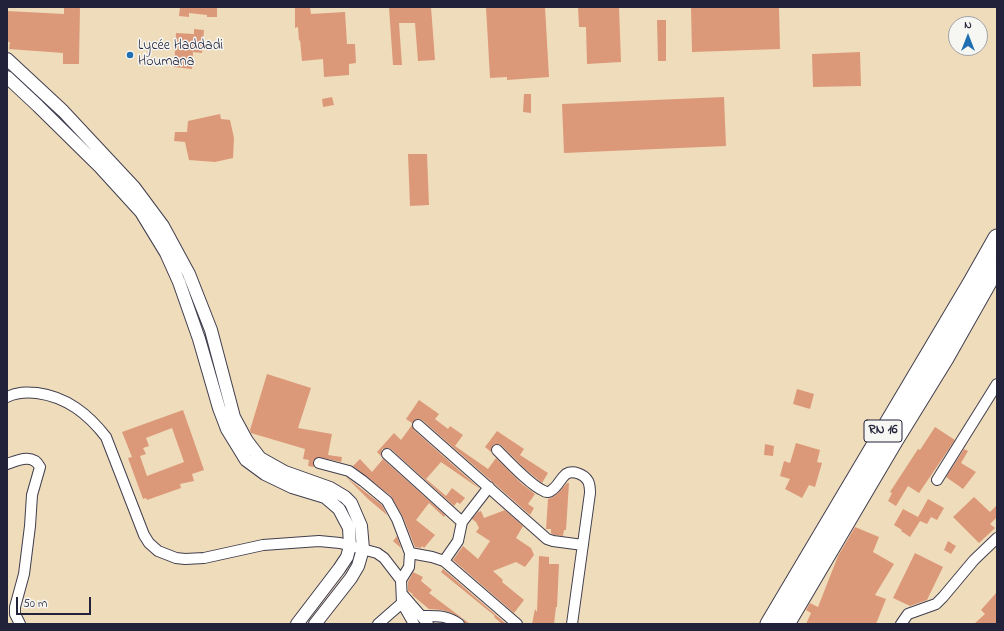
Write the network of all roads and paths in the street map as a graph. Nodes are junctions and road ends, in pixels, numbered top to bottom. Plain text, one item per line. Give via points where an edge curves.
1 (7, 59) edge
2 (7, 77) edge
3 (997, 238) edge
4 (997, 266) edge
5 (997, 384) edge
6 (7, 397) edge
7 (418, 425) dead end
8 (497, 450) dead end
9 (387, 454) dead end
10 (319, 463) dead end
11 (7, 464) edge
12 (937, 480) dead end
13 (489, 487) junction
14 (462, 522) junction
15 (997, 538) edge
16 (583, 545) junction
17 (350, 546) junction
18 (363, 549) junction
19 (410, 553) junction
20 (444, 561) junction
21 (401, 580) junction
22 (401, 598) junction
23 (389, 614) junction
24 (425, 620) edge
25 (20, 624) edge
26 (297, 624) edge
27 (315, 624) edge
28 (378, 624) edge
29 (394, 624) edge
30 (414, 624) edge
31 (459, 624) edge
32 (517, 624) edge
33 (572, 624) edge
34 (769, 624) edge
35 (786, 624) edge
36 (901, 624) edge

1 - 18 street via 63,111 134,188 163,226 189,274 211,330 234,417 247,441 260,458 284,472 330,488 345,497 351,503 361,526
2 - 17 street via 100,167 141,212 166,253 179,282 221,415 246,460 264,474 292,487 325,497 339,509 348,528
3 - 34 highway, RN 16
4 - 35 highway, RN 16
5 - 12 street
6 - 17 street via 19,392 48,395 78,408 95,424 106,437 144,535 149,543 164,554 176,558 204,558 263,545 319,541
7 - 13 street
8 - 16 street via 544,492 552,490 569,473 574,472 585,478 590,493
9 - 14 street
10 - 19 street via 348,471 387,501
11 - 25 street via 30,459 38,462 40,467 32,495 24,574 15,607
13 - 14 street
13 - 16 street via 548,539
14 - 20 street via 457,544
15 - 36 street via 936,604 908,614
16 - 33 street
17 - 18 street
17 - 26 street via 347,557 339,569
18 - 21 street via 378,553
18 - 27 street via 351,578
19 - 20 street
19 - 21 street via 409,567
20 - 32 street
21 - 22 street
22 - 23 street
22 - 24 street
22 - 30 street
23 - 28 street
23 - 29 street
24 - 31 street via 442,616

